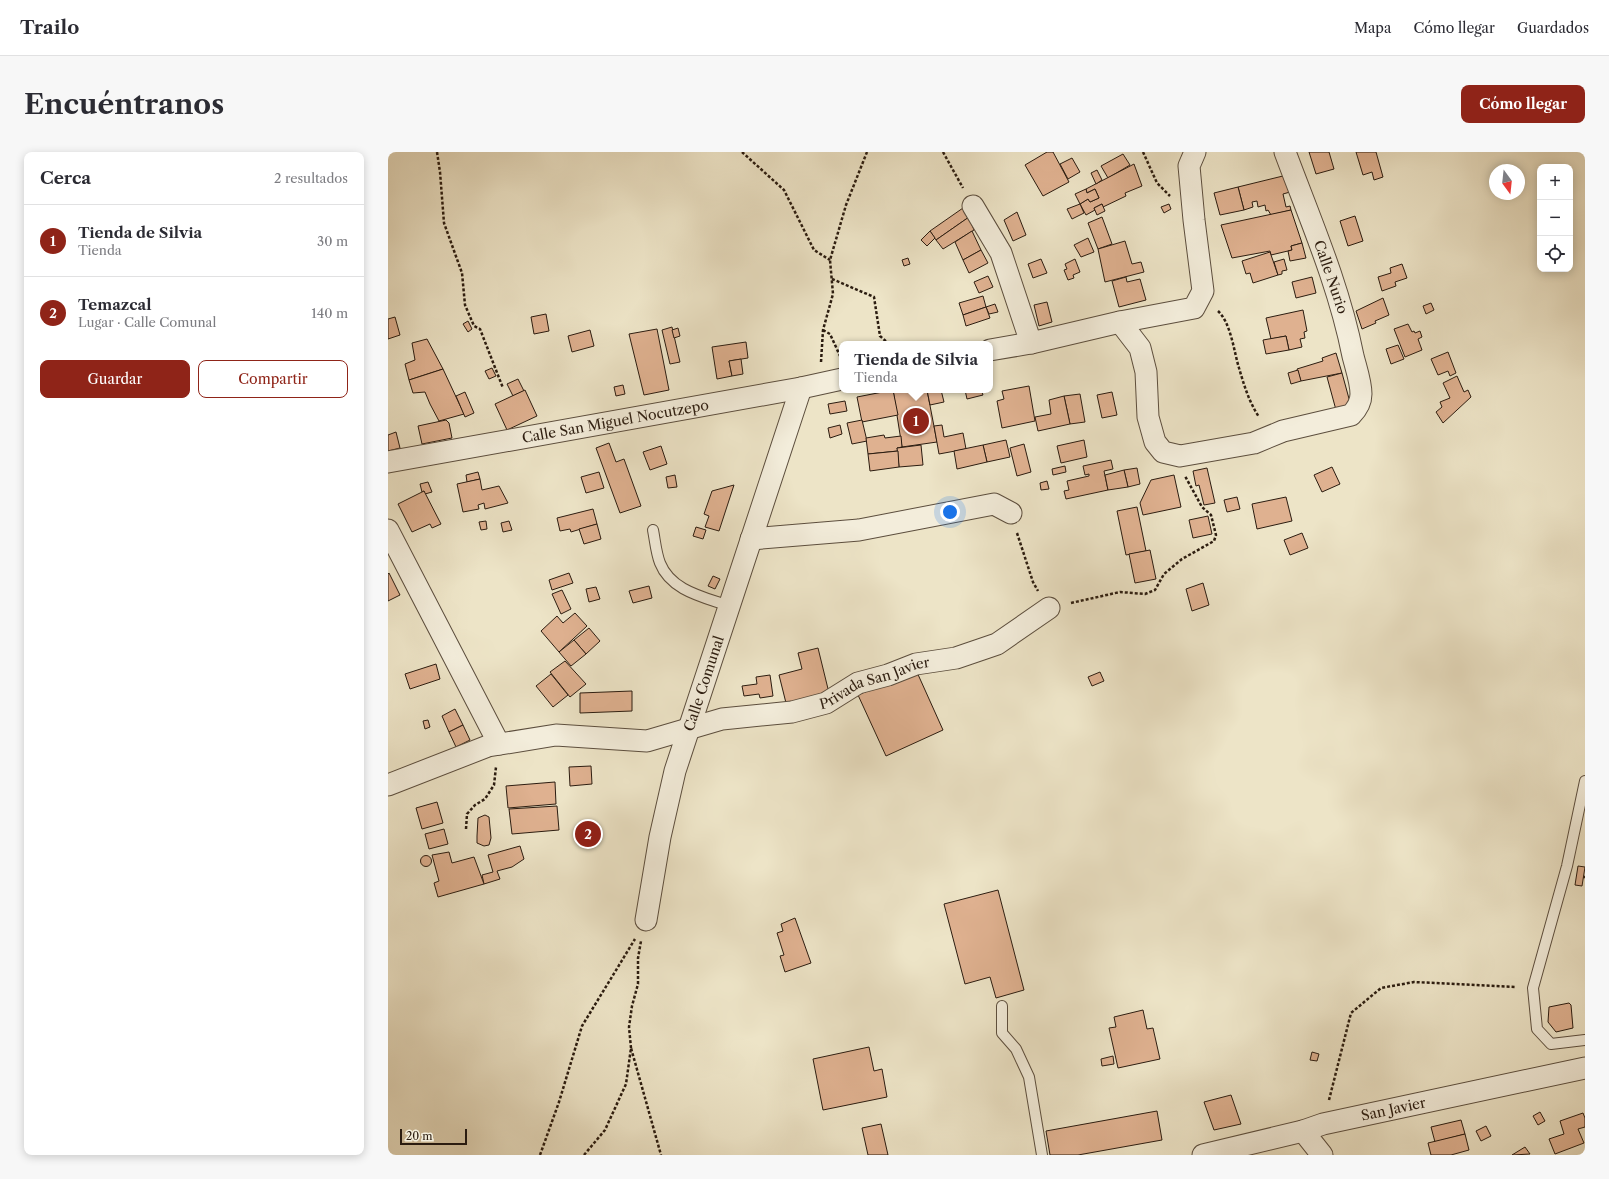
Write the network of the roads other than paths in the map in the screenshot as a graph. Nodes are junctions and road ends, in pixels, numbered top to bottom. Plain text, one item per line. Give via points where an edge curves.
1 (1195, 152) edge
2 (1285, 152) edge
3 (973, 206) road end
4 (1120, 322) junction
5 (1031, 343) junction
6 (993, 349) edge
7 (839, 380) edge
8 (801, 388) junction
9 (388, 462) edge
10 (1010, 513) road end
11 (388, 530) edge
12 (653, 530) dead end
13 (751, 539) junction
14 (729, 606) junction
15 (1049, 608) road end
16 (689, 730) junction
17 (494, 745) junction
18 (1585, 780) edge
19 (388, 785) edge
20 (646, 920) road end
21 (1002, 1006) dead end
22 (1585, 1040) edge
23 (1585, 1068) edge
24 (1302, 1131) junction
25 (1042, 1155) edge
26 (1203, 1155) edge
27 (1322, 1155) edge

1 - 4 street via 1188,166 1203,290 1194,308
2 - 4 street, Calle Nurio via 1319,239 1346,321 1361,394 1359,407 1351,416 1283,431 1254,443 1180,456 1169,453 1155,442 1148,417 1146,372 1140,348
3 - 5 street via 1001,253
4 - 5 street
5 - 6 street
7 - 8 street, Calle San Miguel Nocutzepo
8 - 9 street, Calle San Miguel Nocutzepo
8 - 13 street, Calle Comunal
10 - 13 street via 994,504 859,530
11 - 17 street
12 - 14 lane via 660,563 667,576 686,591
13 - 14 street, Calle Comunal
14 - 16 street, Calle Comunal
15 - 16 street, Privada San Javier via 997,644 956,658 916,664 888,675 858,682 826,703 792,712 722,719
16 - 17 street, Calle Comunal via 647,741 556,735
16 - 20 street via 675,771
17 - 19 street, Calle Comunal
18 - 22 lane via 1567,866 1533,988 1537,1029 1551,1044
21 - 25 lane via 1002,1033 1016,1049 1029,1077
23 - 24 street, San Javier via 1323,1124
24 - 26 street, San Javier
24 - 27 street

